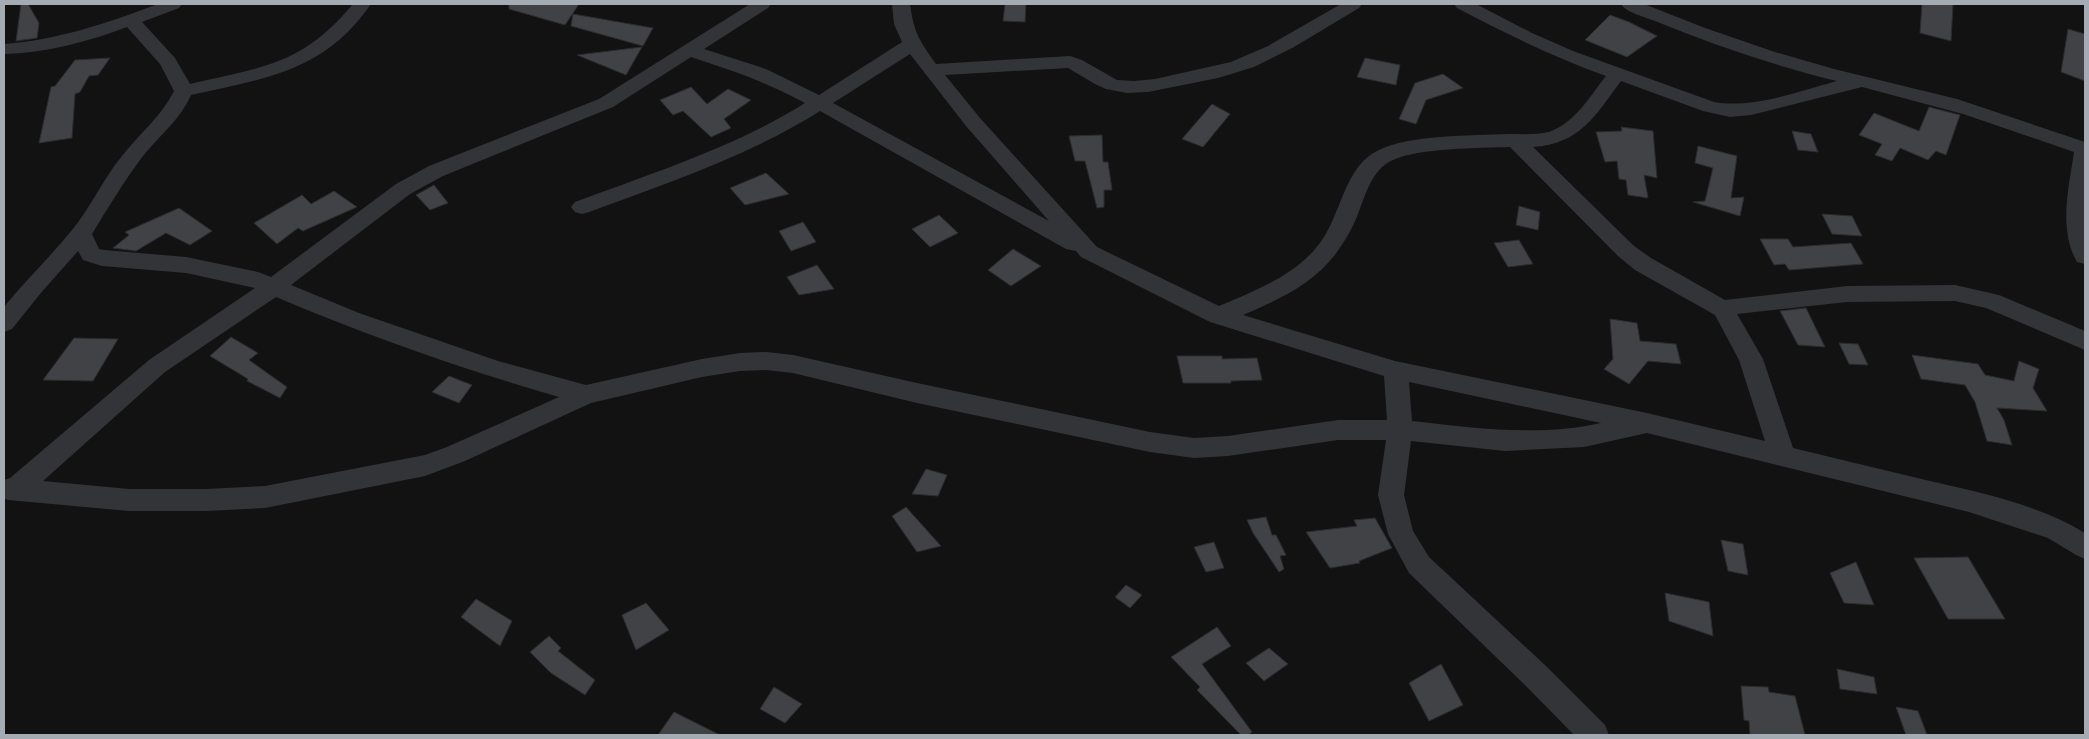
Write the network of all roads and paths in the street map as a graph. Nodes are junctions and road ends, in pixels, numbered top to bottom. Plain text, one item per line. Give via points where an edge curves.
1 (173, 4) edge
2 (362, 4) edge
3 (762, 4) edge
4 (901, 4) edge
5 (1353, 4) edge
6 (1463, 4) edge
7 (1630, 4) edge
8 (130, 20) junction
9 (912, 44) junction
10 (4, 49) edge
11 (689, 50) junction
12 (931, 70) junction
13 (1617, 74) junction
14 (1863, 81) junction
15 (184, 91) junction
16 (821, 103) junction
17 (1516, 141) junction
18 (2085, 149) edge
19 (582, 207) dead end
20 (81, 234) junction
21 (1089, 252) junction
22 (2085, 256) edge
23 (273, 287) junction
24 (1726, 311) junction
25 (1218, 316) junction
26 (4, 323) edge
27 (2085, 341) edge
28 (1395, 370) junction
29 (586, 396) junction
30 (1647, 423) junction
31 (1400, 430) junction
32 (1783, 457) junction
33 (10, 489) edge
34 (2085, 529) edge
35 (2056, 530) junction
36 (2085, 547) edge
37 (1594, 735) edge

1 - 8 street
2 - 15 street via 316,50 298,60 271,70
3 - 11 street
4 - 9 street via 903,24
5 - 12 street via 1246,64 1154,85 1126,88 1112,85 1070,62
6 - 13 street via 1526,37
7 - 14 street via 1694,31 1817,70
8 - 10 street via 49,44
8 - 15 street via 168,62
9 - 12 street
9 - 16 street
11 - 16 street via 759,73
11 - 23 street via 606,103 436,171 403,189
12 - 21 street
13 - 14 street via 1730,111 1751,109
13 - 17 street via 1567,132 1547,140
14 - 18 street via 2009,122
15 - 20 street via 159,128 121,171
16 - 19 street via 786,124 697,164
16 - 21 street
17 - 24 street via 1626,251
17 - 25 street via 1413,148 1385,155 1371,166 1328,248 1309,267 1275,291
18 - 22 street via 2078,217 2078,234
20 - 23 street via 91,254 102,258 186,265 258,280
20 - 26 street
21 - 25 street
23 - 29 street via 351,320
23 - 33 street via 157,366
24 - 27 street via 1729,307 1847,294 1955,293 1991,300
24 - 32 street via 1751,359
25 - 28 street
28 - 30 street
28 - 31 street
29 - 31 street via 702,368 766,361 793,364 1150,442 1194,448 1338,430
29 - 33 street via 425,465 265,497 129,500
30 - 31 street via 1584,437 1505,441
30 - 32 street
31 - 37 street via 1392,495 1401,534 1419,565
32 - 35 street via 1969,501
34 - 35 street
35 - 36 street

